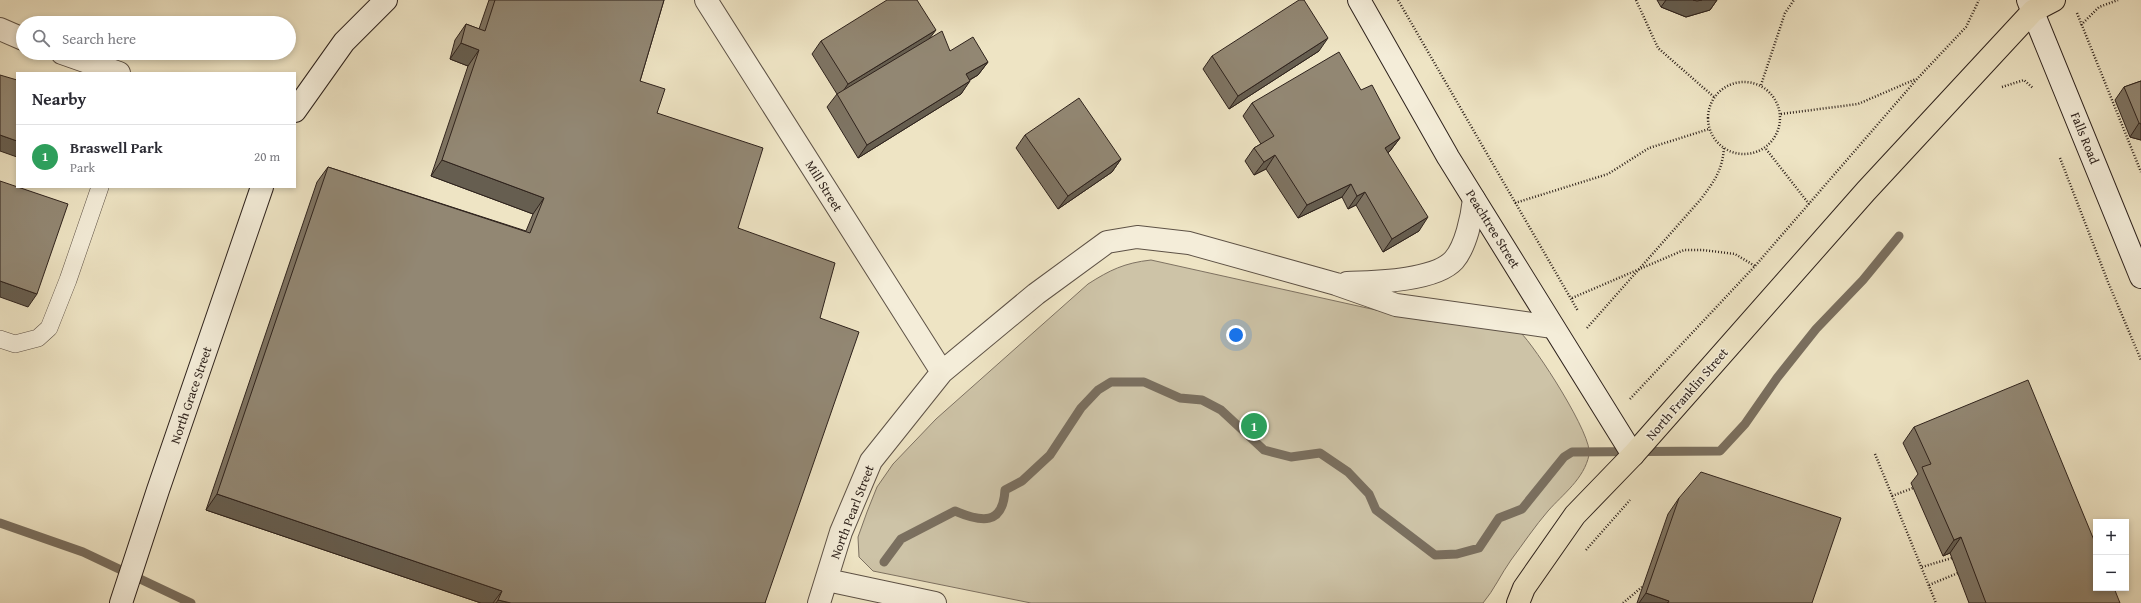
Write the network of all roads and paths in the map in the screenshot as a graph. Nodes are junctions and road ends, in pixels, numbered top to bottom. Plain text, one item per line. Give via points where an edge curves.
1 (386, 0) edge
2 (706, 0) edge
3 (1359, 0) edge
4 (1398, 0) edge
5 (1636, 0) edge
6 (1794, 0) edge
7 (1978, 0) edge
8 (2054, 0) edge
9 (2118, 0) edge
10 (2030, 6) edge
11 (0, 29) edge
12 (16, 35) edge
13 (82, 60) edge
14 (116, 72) edge
15 (1917, 79) junction
16 (1761, 85) junction
17 (1999, 88) dead end
18 (2034, 88) dead end
19 (1714, 97) junction
20 (296, 110) edge
21 (1781, 114) junction
22 (1709, 129) junction
23 (1724, 148) junction
24 (1766, 148) junction
25 (2060, 156) dead end
26 (2141, 172) edge
27 (100, 188) edge
28 (262, 188) edge
29 (1474, 199) junction
30 (1515, 203) junction
31 (1809, 204) junction
32 (1755, 266) junction
33 (1640, 268) junction
34 (2141, 276) edge
35 (1336, 284) junction
36 (1572, 298) junction
37 (1581, 316) dead end
38 (1584, 322) dead end
39 (1553, 327) junction
40 (1587, 328) junction
41 (1591, 335) dead end
42 (0, 339) edge
43 (2141, 360) edge
44 (942, 372) junction
45 (1627, 393) dead end
46 (1875, 454) dead end
47 (1633, 455) junction
48 (1913, 488) dead end
49 (1892, 496) junction
50 (1632, 498) dead end
51 (1585, 551) dead end
52 (1952, 558) edge
53 (1922, 567) junction
54 (1958, 574) dead end
55 (827, 580) junction
56 (1929, 585) junction
57 (1642, 587) dead end
58 (121, 603) edge
59 (819, 603) edge
60 (934, 603) edge
61 (1518, 603) edge
62 (1623, 603) edge
63 (1936, 603) edge

1 - 20 street via 344,42
2 - 44 street, Mill Street
3 - 29 street, Peachtree Street
4 - 30 path
5 - 19 path via 1658,48
6 - 16 path via 1785,13
7 - 15 path via 1966,26
8 - 10 main road, North Franklin Street
9 - 26 path via 2099,7 2081,26
10 - 34 street, Falls Road
10 - 47 main road, North Franklin Street
11 - 12 street
13 - 14 street
15 - 21 path via 1858,104
15 - 31 path
16 - 19 path via 1742,82 1730,84
16 - 21 path via 1771,93
17 - 18 path via 2024,80
19 - 22 path via 1709,109
21 - 24 path via 1780,127
22 - 23 path
22 - 30 path via 1649,148 1608,174
23 - 24 path via 1735,153 1747,154
23 - 33 path via 1723,164 1714,182
24 - 31 path
25 - 43 path
27 - 42 lane via 49,328 38,338 15,344
28 - 58 street, North Grace Street
29 - 35 street via 1471,225 1462,244 1454,260 1439,270 1396,281
29 - 39 street, Peachtree Street
30 - 36 path
31 - 32 path
32 - 33 path via 1735,254 1684,250
32 - 45 path via 1631,400
33 - 36 path
33 - 40 path
35 - 39 street via 1396,305
35 - 44 street, North Pearl Street via 1189,243 1137,237 1107,242 1036,294
36 - 37 path
38 - 40 path
39 - 47 street, Peachtree Street
40 - 41 path
44 - 55 street, North Pearl Street via 871,461 841,532
46 - 49 path
47 - 61 main road, North Franklin Street via 1575,515 1524,588
48 - 49 path
49 - 53 path
50 - 51 path
52 - 53 path
53 - 56 path
54 - 56 path
55 - 59 street, North Pearl Street
55 - 60 street
56 - 63 path
57 - 62 path

